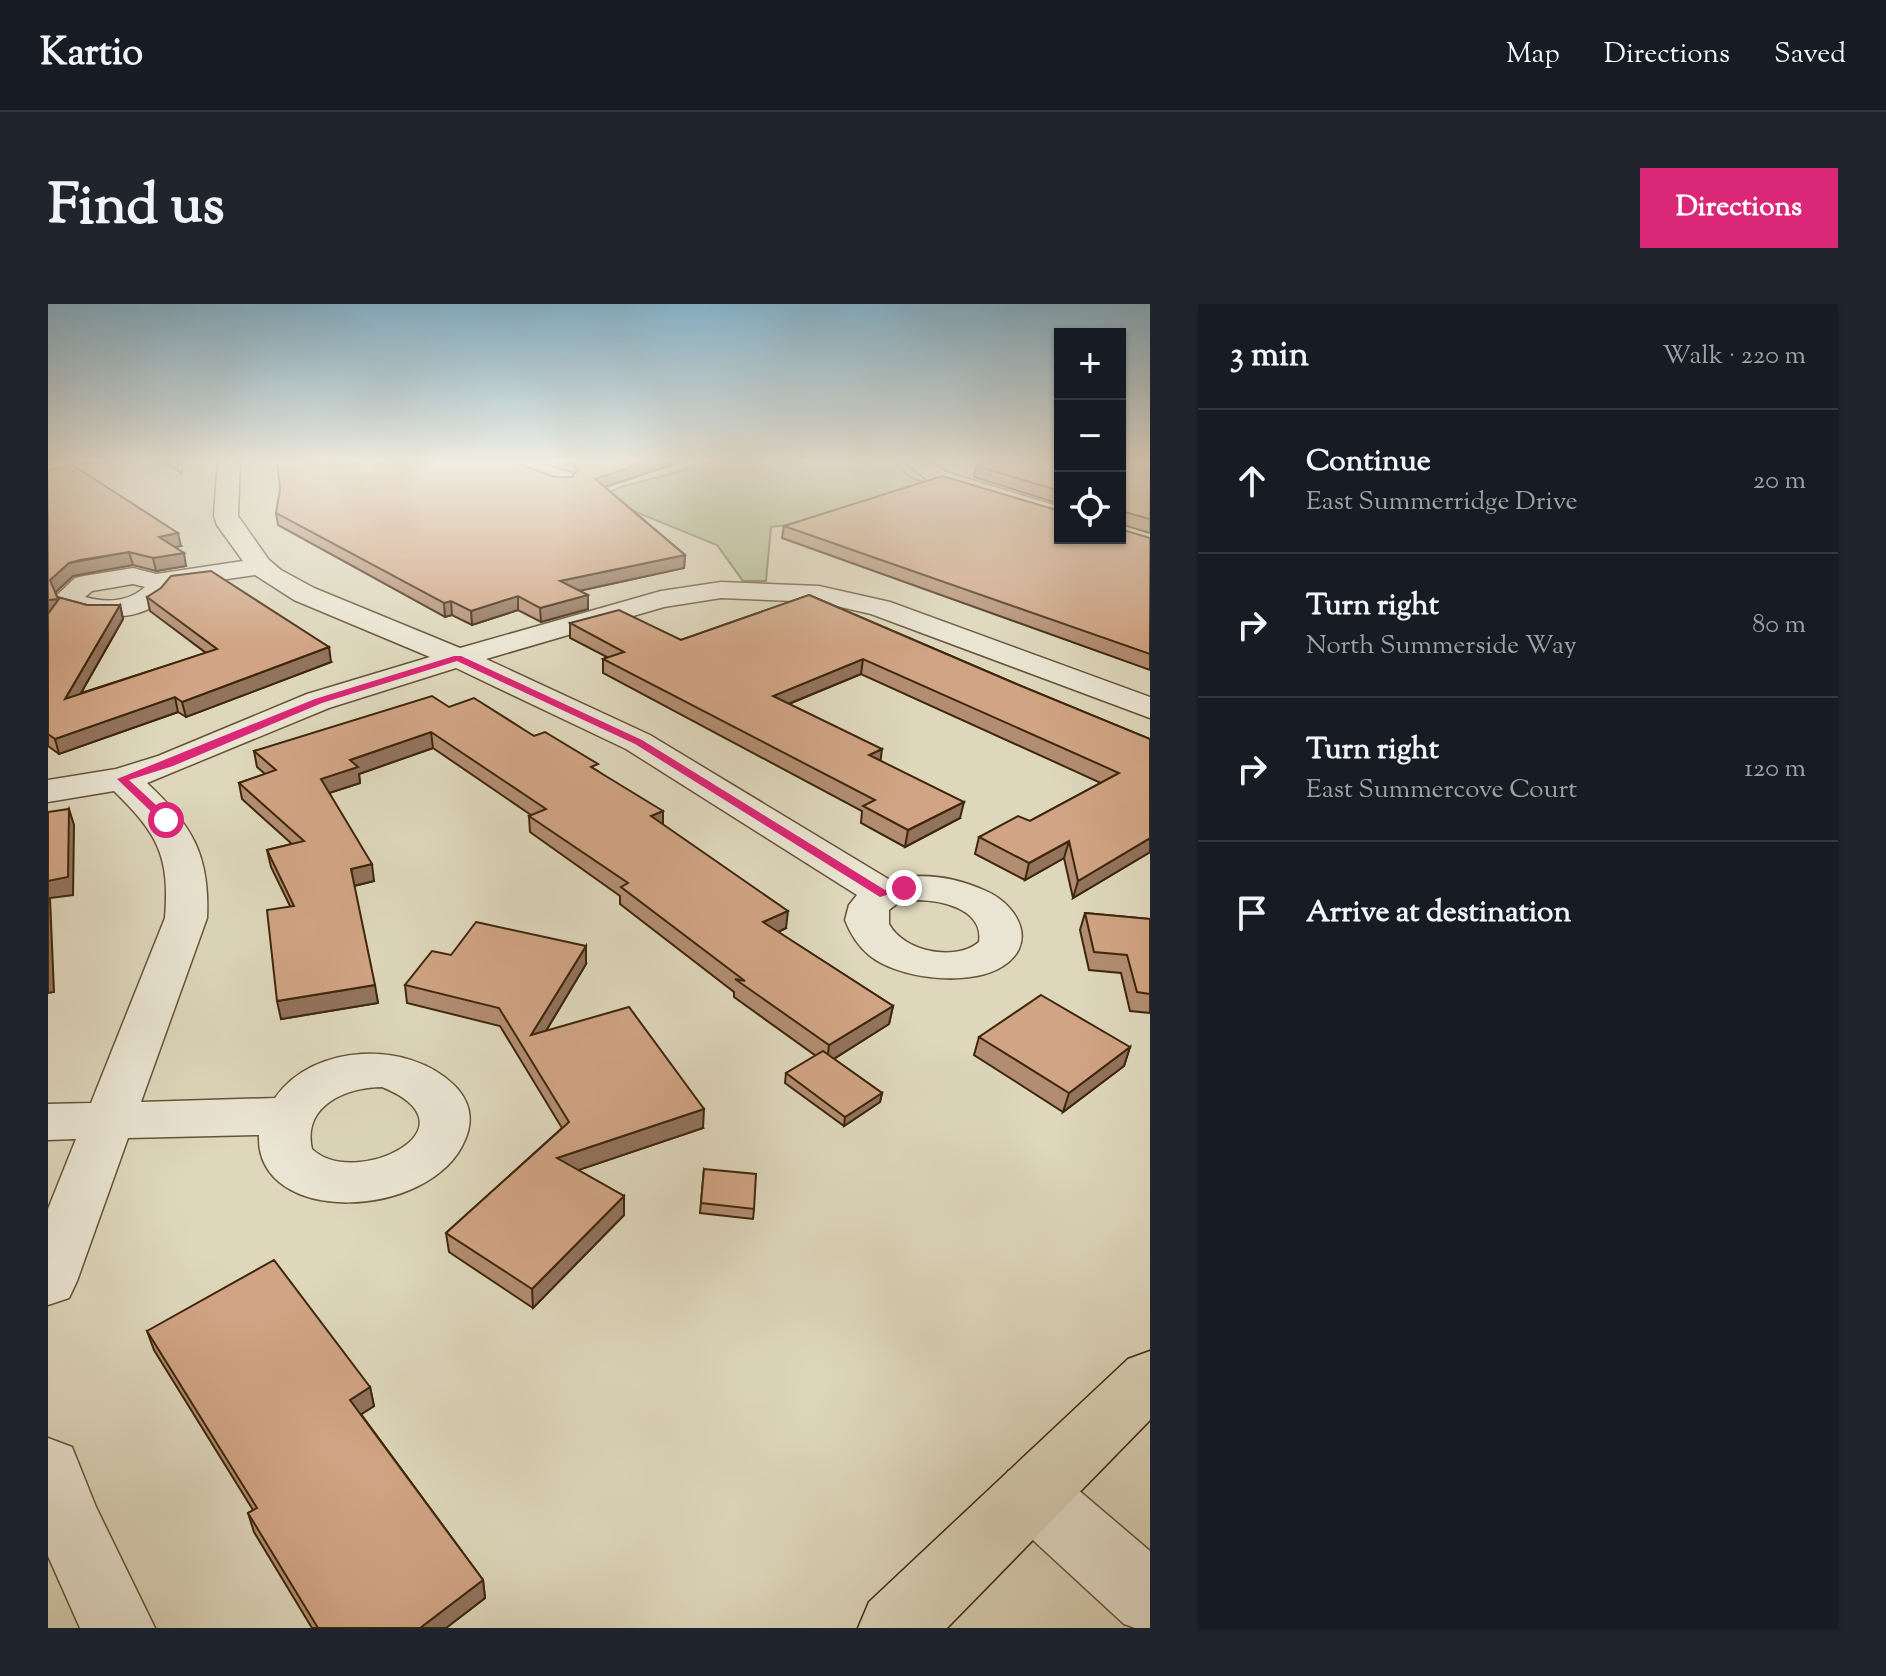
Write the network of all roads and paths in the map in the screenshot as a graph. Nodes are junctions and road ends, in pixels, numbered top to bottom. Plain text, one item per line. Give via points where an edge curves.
1 (228, 522) edge
2 (260, 566) junction
3 (156, 582) edge
4 (458, 658) junction
5 (1150, 708) edge
6 (122, 779) junction
7 (48, 791) edge
8 (884, 894) dead end
9 (287, 1116) dead end
10 (48, 1122) edge
11 (108, 1122) junction
12 (48, 1281) edge
13 (1150, 1378) edge
14 (48, 1469) edge
15 (1032, 1494) junction
16 (1150, 1598) edge
17 (118, 1628) edge
18 (895, 1628) edge

1 - 2 street
2 - 3 street
2 - 4 street via 304,594
4 - 5 street via 661,599 754,589 819,594 880,608
4 - 6 street via 318,701
4 - 8 street via 652,750
6 - 7 street
6 - 11 street via 166,820 186,865 189,891 177,948
9 - 11 street
10 - 11 street
11 - 12 street
13 - 15 main road
14 - 17 street
15 - 16 street
15 - 18 main road

